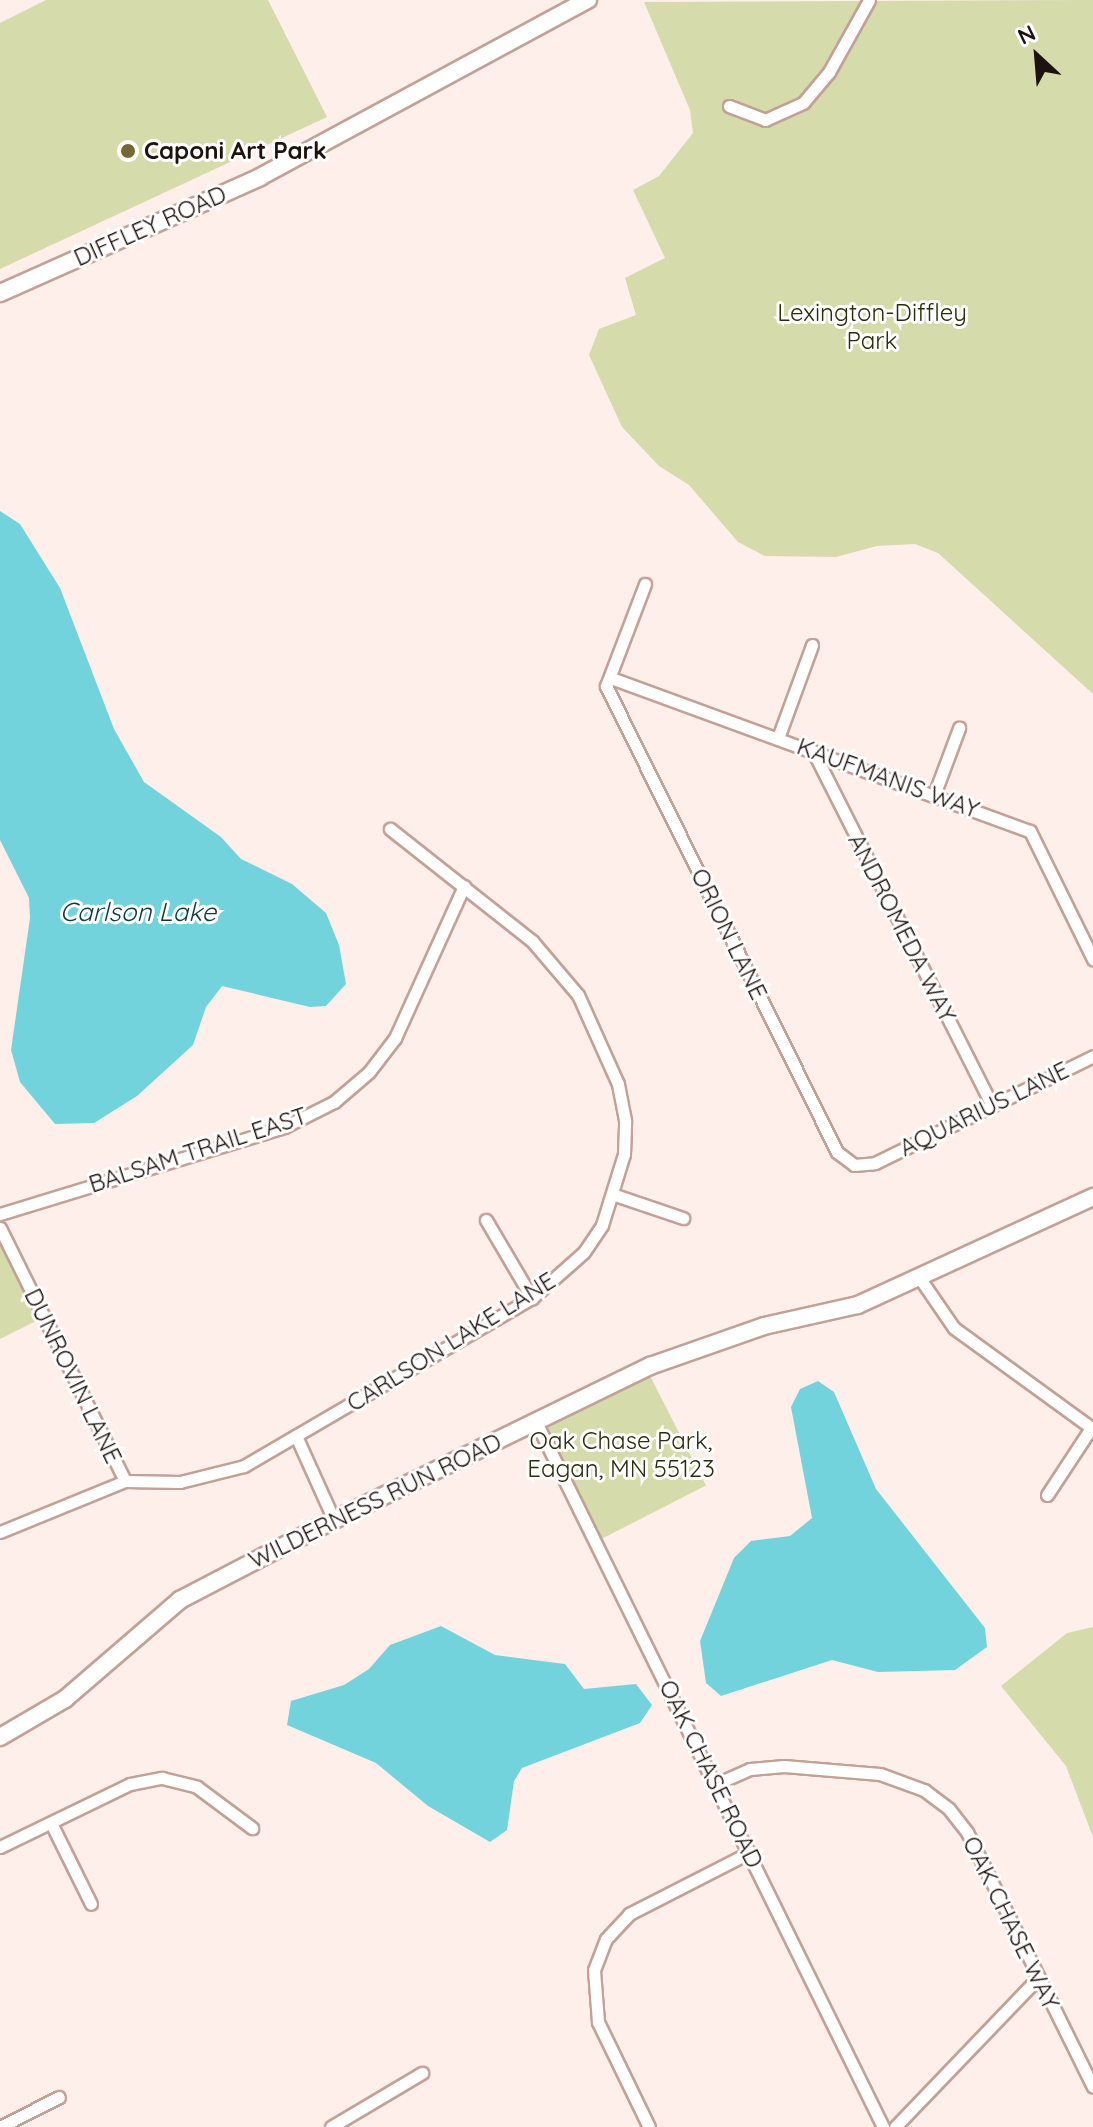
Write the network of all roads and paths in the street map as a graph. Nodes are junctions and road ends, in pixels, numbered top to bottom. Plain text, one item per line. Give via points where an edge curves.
1 (588, 0) edge
2 (596, 0) edge
3 (869, 0) edge
4 (552, 18) junction
5 (729, 106) dead end
6 (0, 293) edge
7 (645, 584) dead end
8 (812, 645) dead end
9 (611, 678) junction
10 (959, 728) dead end
11 (778, 738) junction
12 (813, 751) junction
13 (934, 795) junction
14 (390, 829) dead end
15 (464, 886) junction
16 (1093, 959) edge
17 (1093, 1056) edge
18 (992, 1105) junction
19 (875, 1163) joint
20 (615, 1195) junction
21 (1093, 1197) edge
22 (0, 1214) edge
23 (683, 1218) dead end
24 (486, 1220) dead end
25 (0, 1228) edge
26 (921, 1280) junction
27 (532, 1298) junction
28 (536, 1422) junction
29 (1092, 1428) edge
30 (296, 1436) junction
31 (125, 1481) junction
32 (1047, 1495) dead end
33 (334, 1520) junction
34 (0, 1532) edge
35 (0, 1737) edge
36 (716, 1784) junction
37 (51, 1823) junction
38 (252, 1828) dead end
39 (0, 1847) edge
40 (750, 1852) junction
41 (91, 1904) dead end
42 (1038, 1978) junction
43 (422, 2073) dead end
44 (1093, 2087) edge
45 (59, 2097) dead end
46 (0, 2127) edge
47 (331, 2127) edge
48 (649, 2127) edge
49 (883, 2127) edge
50 (895, 2127) edge

1 - 4 street, DIFFLEY ROAD
2 - 4 street, DIFFLEY ROAD
3 - 5 street via 829,72 803,103 765,120
4 - 6 street, DIFFLEY ROAD via 260,177
7 - 9 street
8 - 11 street
9 - 11 street, KAUFMANIS WAY
9 - 19 street, ORION LANE via 606,686 837,1152 854,1165
10 - 13 street
11 - 12 street, KAUFMANIS WAY
12 - 13 street, KAUFMANIS WAY
12 - 18 street, ANDROMEDA WAY
13 - 16 street, KAUFMANIS WAY via 1030,831
14 - 15 street, CARLSON LAKE LANE
15 - 20 street, CARLSON LAKE LANE via 556,965 606,1051 625,1120
15 - 22 street, BALSAM TRAIL EAST via 395,1038 369,1072 334,1102 284,1127
17 - 18 street, AQUARIUS LANE
18 - 19 street, AQUARIUS LANE
20 - 23 street
20 - 27 street, CARLSON LAKE LANE via 584,1252
21 - 26 street, WILDERNESS RUN ROAD
24 - 27 street
25 - 31 street, DUNROVIN LANE
26 - 28 street, WILDERNESS RUN ROAD via 858,1305 701,1345
26 - 29 street via 954,1328
27 - 30 street, CARLSON LAKE LANE
28 - 33 street, WILDERNESS RUN ROAD
28 - 36 street, OAK CHASE ROAD
29 - 32 street
30 - 31 street, CARLSON LAKE LANE via 213,1477
30 - 33 street
31 - 34 street, CARLSON LAKE LANE
33 - 35 street, WILDERNESS RUN ROAD via 180,1600 65,1699
36 - 40 street, OAK CHASE ROAD
36 - 42 street, OAK CHASE WAY via 750,1769 784,1766 880,1774 924,1790 967,1832
37 - 38 street via 130,1784 162,1778 197,1787
37 - 39 street
37 - 41 street
40 - 48 street via 629,1914 606,1939 594,1970 598,2022
40 - 49 street, OAK CHASE ROAD
42 - 44 street, OAK CHASE WAY
42 - 50 street
43 - 47 street
45 - 46 street

